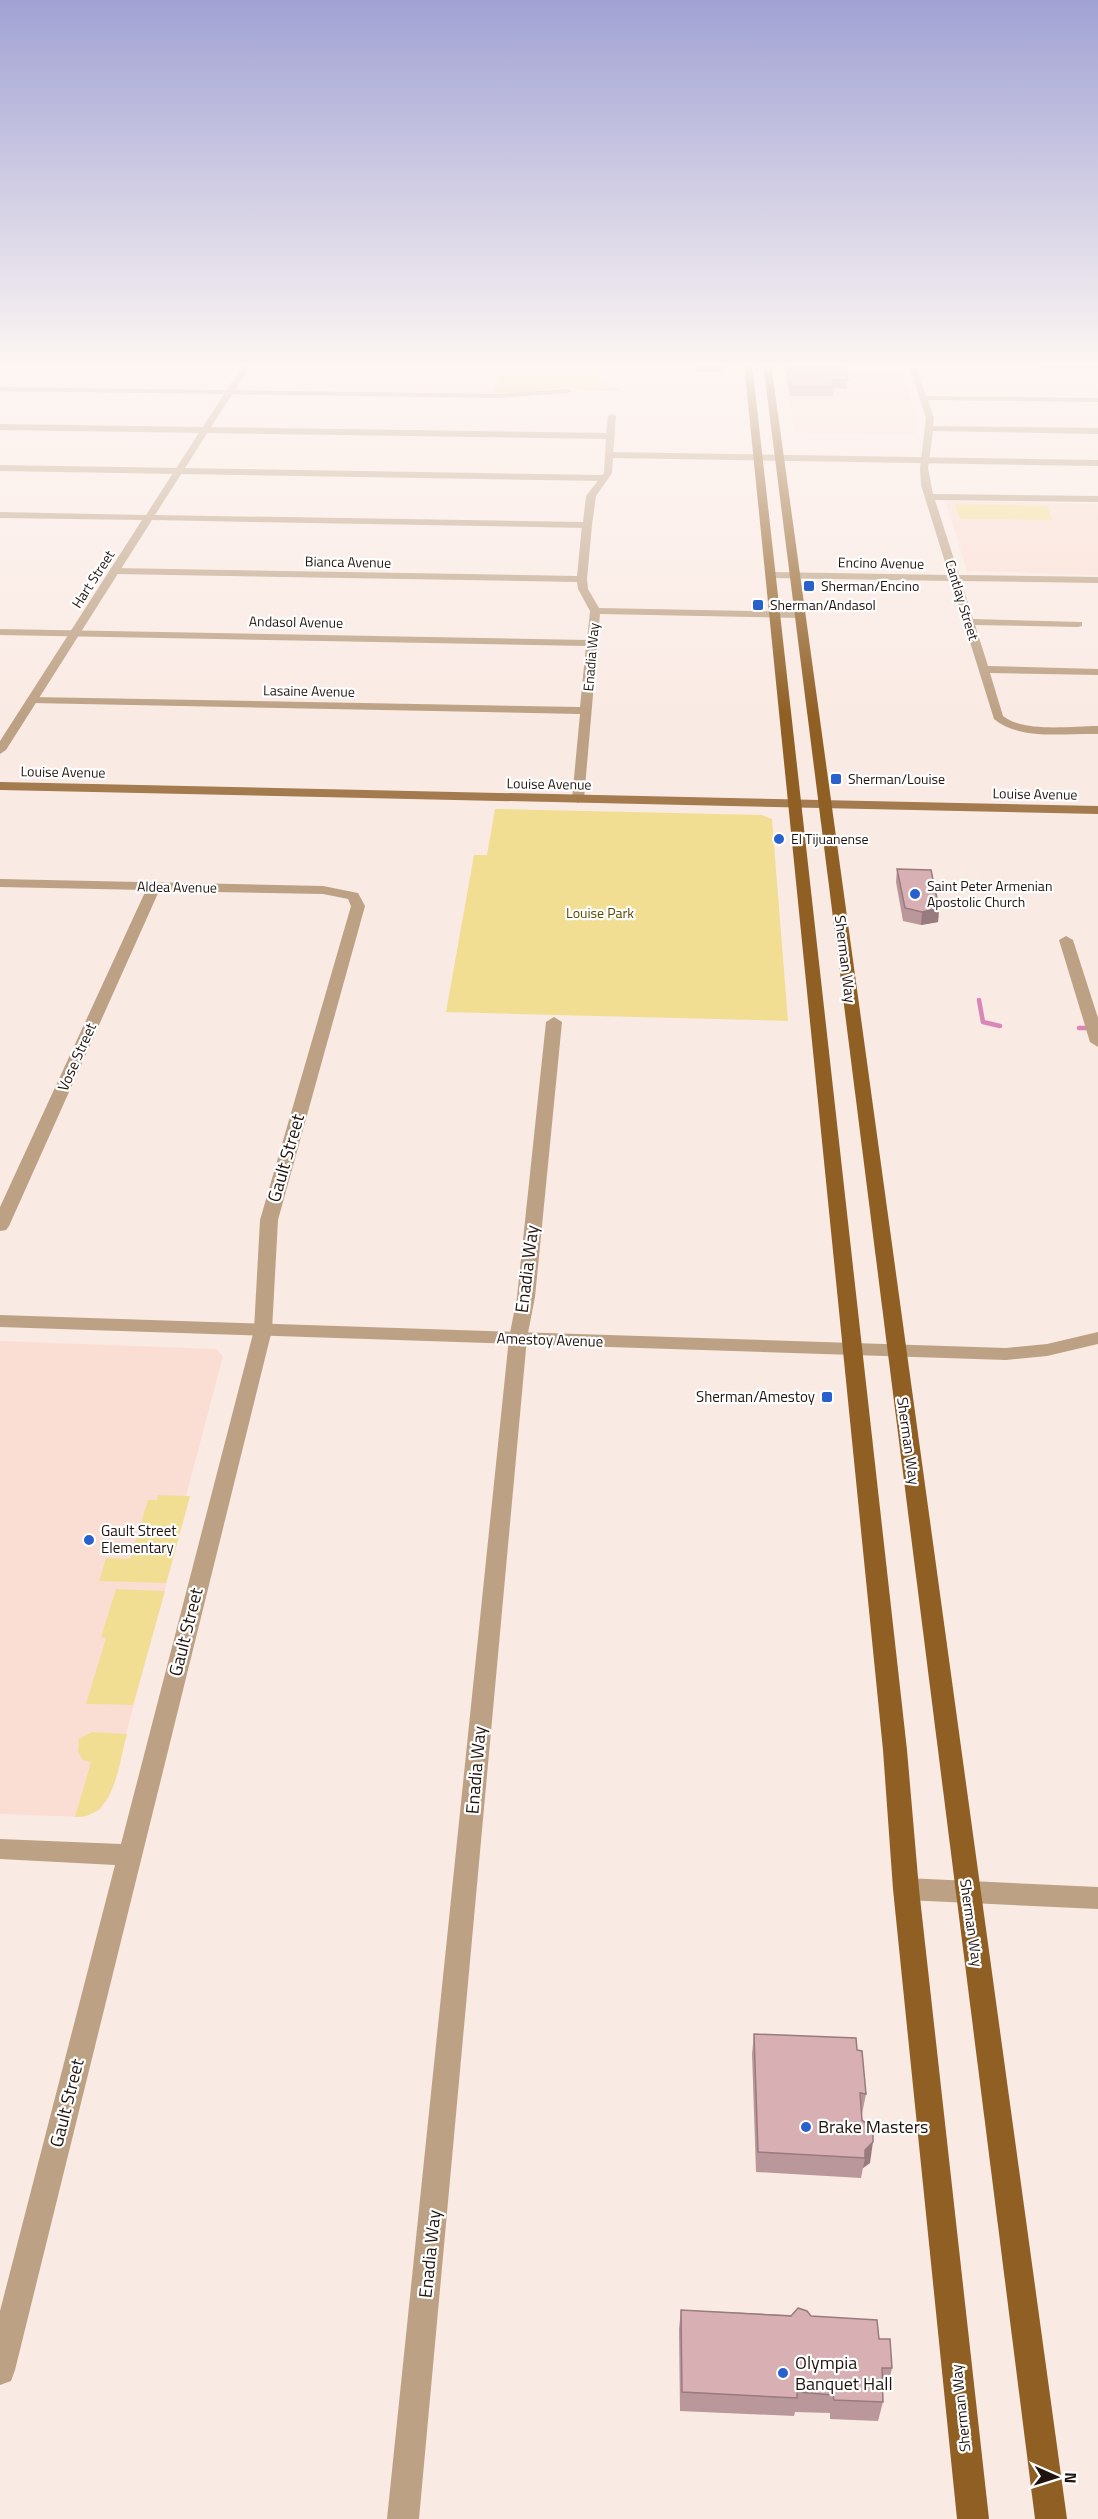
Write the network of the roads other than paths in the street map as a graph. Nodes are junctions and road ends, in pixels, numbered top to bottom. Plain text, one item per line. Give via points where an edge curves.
1 (172, 481) edge
2 (602, 481) edge
3 (761, 481) edge
4 (783, 481) edge
5 (926, 481) edge
6 (929, 497) junction
7 (1098, 499) edge
8 (0, 515) edge
9 (150, 517) junction
10 (587, 525) junction
11 (114, 571) junction
12 (771, 575) junction
13 (795, 575) junction
14 (954, 578) junction
15 (582, 579) junction
16 (1098, 580) edge
17 (595, 611) junction
18 (775, 615) junction
19 (800, 615) junction
20 (968, 622) junction
21 (1078, 624) dead end
22 (0, 632) edge
23 (75, 633) junction
24 (592, 643) junction
25 (983, 669) junction
26 (1098, 672) edge
27 (32, 700) junction
28 (586, 711) junction
29 (1098, 730) edge
30 (0, 750) edge
31 (0, 786) edge
32 (578, 799) junction
33 (794, 804) junction
34 (825, 804) junction
35 (1098, 810) edge
36 (0, 883) edge
37 (154, 887) junction
38 (352, 896) joint
39 (1066, 940) dead end
40 (554, 1022) dead end
41 (1097, 1038) edge
42 (0, 1226) edge
43 (0, 1322) edge
44 (263, 1330) junction
45 (518, 1338) junction
46 (1098, 1338) edge
47 (851, 1349) junction
48 (896, 1351) junction
49 (0, 1849) edge
50 (129, 1855) junction
51 (906, 1889) junction
52 (966, 1892) junction
53 (1098, 1898) edge
54 (0, 2370) edge
55 (403, 2519) edge
56 (972, 2519) edge
57 (1051, 2519) edge

1 - 9 street, Hart Street
2 - 10 street, Enadia Way via 591,496
3 - 12 main road, Sherman Way
4 - 13 main road, Sherman Way
5 - 6 street, Cantlay Street
6 - 7 street
6 - 14 street, Cantlay Street
8 - 9 street
9 - 10 street
9 - 11 street, Hart Street
10 - 15 street, Enadia Way
11 - 15 street, Bianca Avenue
11 - 23 street, Hart Street
12 - 13 street, Encino Avenue
12 - 18 main road, Sherman Way
13 - 14 street, Encino Avenue
13 - 19 main road, Sherman Way
14 - 16 street, Encino Avenue
14 - 20 street, Cantlay Street
15 - 17 street, Enadia Way
17 - 18 street
17 - 24 street, Enadia Way
18 - 19 street
18 - 33 main road, Sherman Way
19 - 34 main road, Sherman Way
20 - 21 street
20 - 25 street, Cantlay Street
22 - 23 street, Andasol Avenue
23 - 24 street, Andasol Avenue
23 - 27 street, Hart Street
24 - 28 street, Enadia Way
25 - 26 street
25 - 29 street, Cantlay Street via 998,717 1009,726
27 - 28 street, Lasaine Avenue
27 - 30 street, Hart Street
28 - 32 street, Enadia Way
31 - 32 main road, Louise Avenue
32 - 33 main road, Louise Avenue
33 - 34 main road, Louise Avenue
33 - 47 main road, Sherman Way
34 - 35 main road, Louise Avenue
34 - 48 main road, Sherman Way
36 - 37 street, Aldea Avenue
37 - 38 street, Aldea Avenue via 323,890
37 - 42 street, Vose Street
38 - 44 street, Gault Street via 358,906 356,914 269,1220
39 - 41 street
40 - 45 street, Enadia Way via 526,1297
43 - 44 street, Amestoy Avenue
44 - 45 street, Amestoy Avenue
44 - 50 street, Gault Street
45 - 47 street, Amestoy Avenue
45 - 55 street, Enadia Way
46 - 48 street, Amestoy Avenue via 1031,1353
47 - 48 street, Amestoy Avenue
47 - 51 main road, Sherman Way via 895,1750
48 - 52 main road, Sherman Way
49 - 50 street
50 - 54 street, Gault Street
51 - 52 street
51 - 56 main road, Sherman Way
52 - 53 street
52 - 57 main road, Sherman Way

